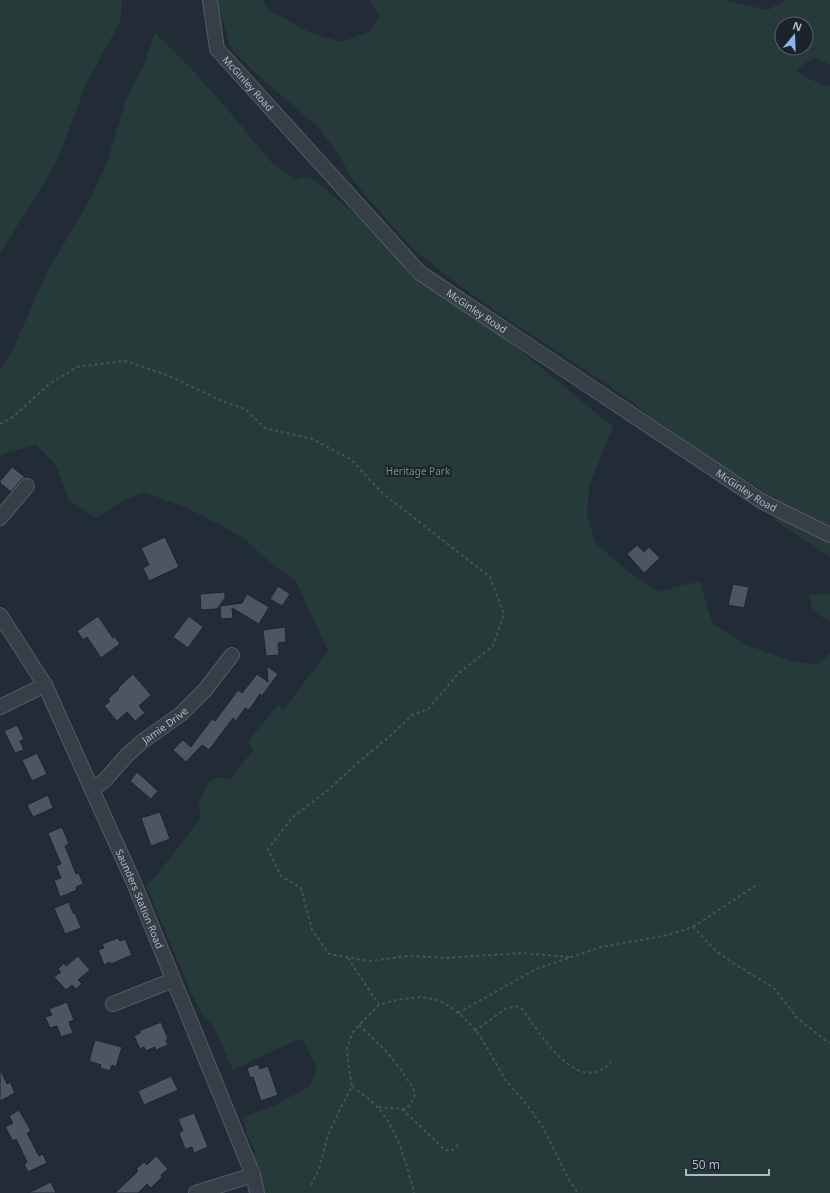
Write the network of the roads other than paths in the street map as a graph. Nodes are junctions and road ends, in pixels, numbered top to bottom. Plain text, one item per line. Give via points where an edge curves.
1 (210, 0) edge
2 (27, 486) dead end
3 (0, 518) edge
4 (830, 535) edge
5 (0, 615) edge
6 (232, 655) dead end
7 (45, 685) junction
8 (0, 707) edge
9 (92, 790) junction
10 (173, 980) junction
11 (113, 1004) dead end
12 (253, 1175) junction
13 (196, 1193) edge
14 (258, 1193) edge

1 - 4 street, McGinley Road via 217,49 420,273 763,502
2 - 3 street
5 - 7 street, Saunders Station Road
6 - 9 street, Jamie Drive via 205,690 181,714 143,741
7 - 8 street
7 - 9 street, Saunders Station Road
9 - 10 street, Saunders Station Road via 134,882
10 - 11 street
10 - 12 street, Saunders Station Road
12 - 13 street
12 - 14 street, Saunders Station Road

